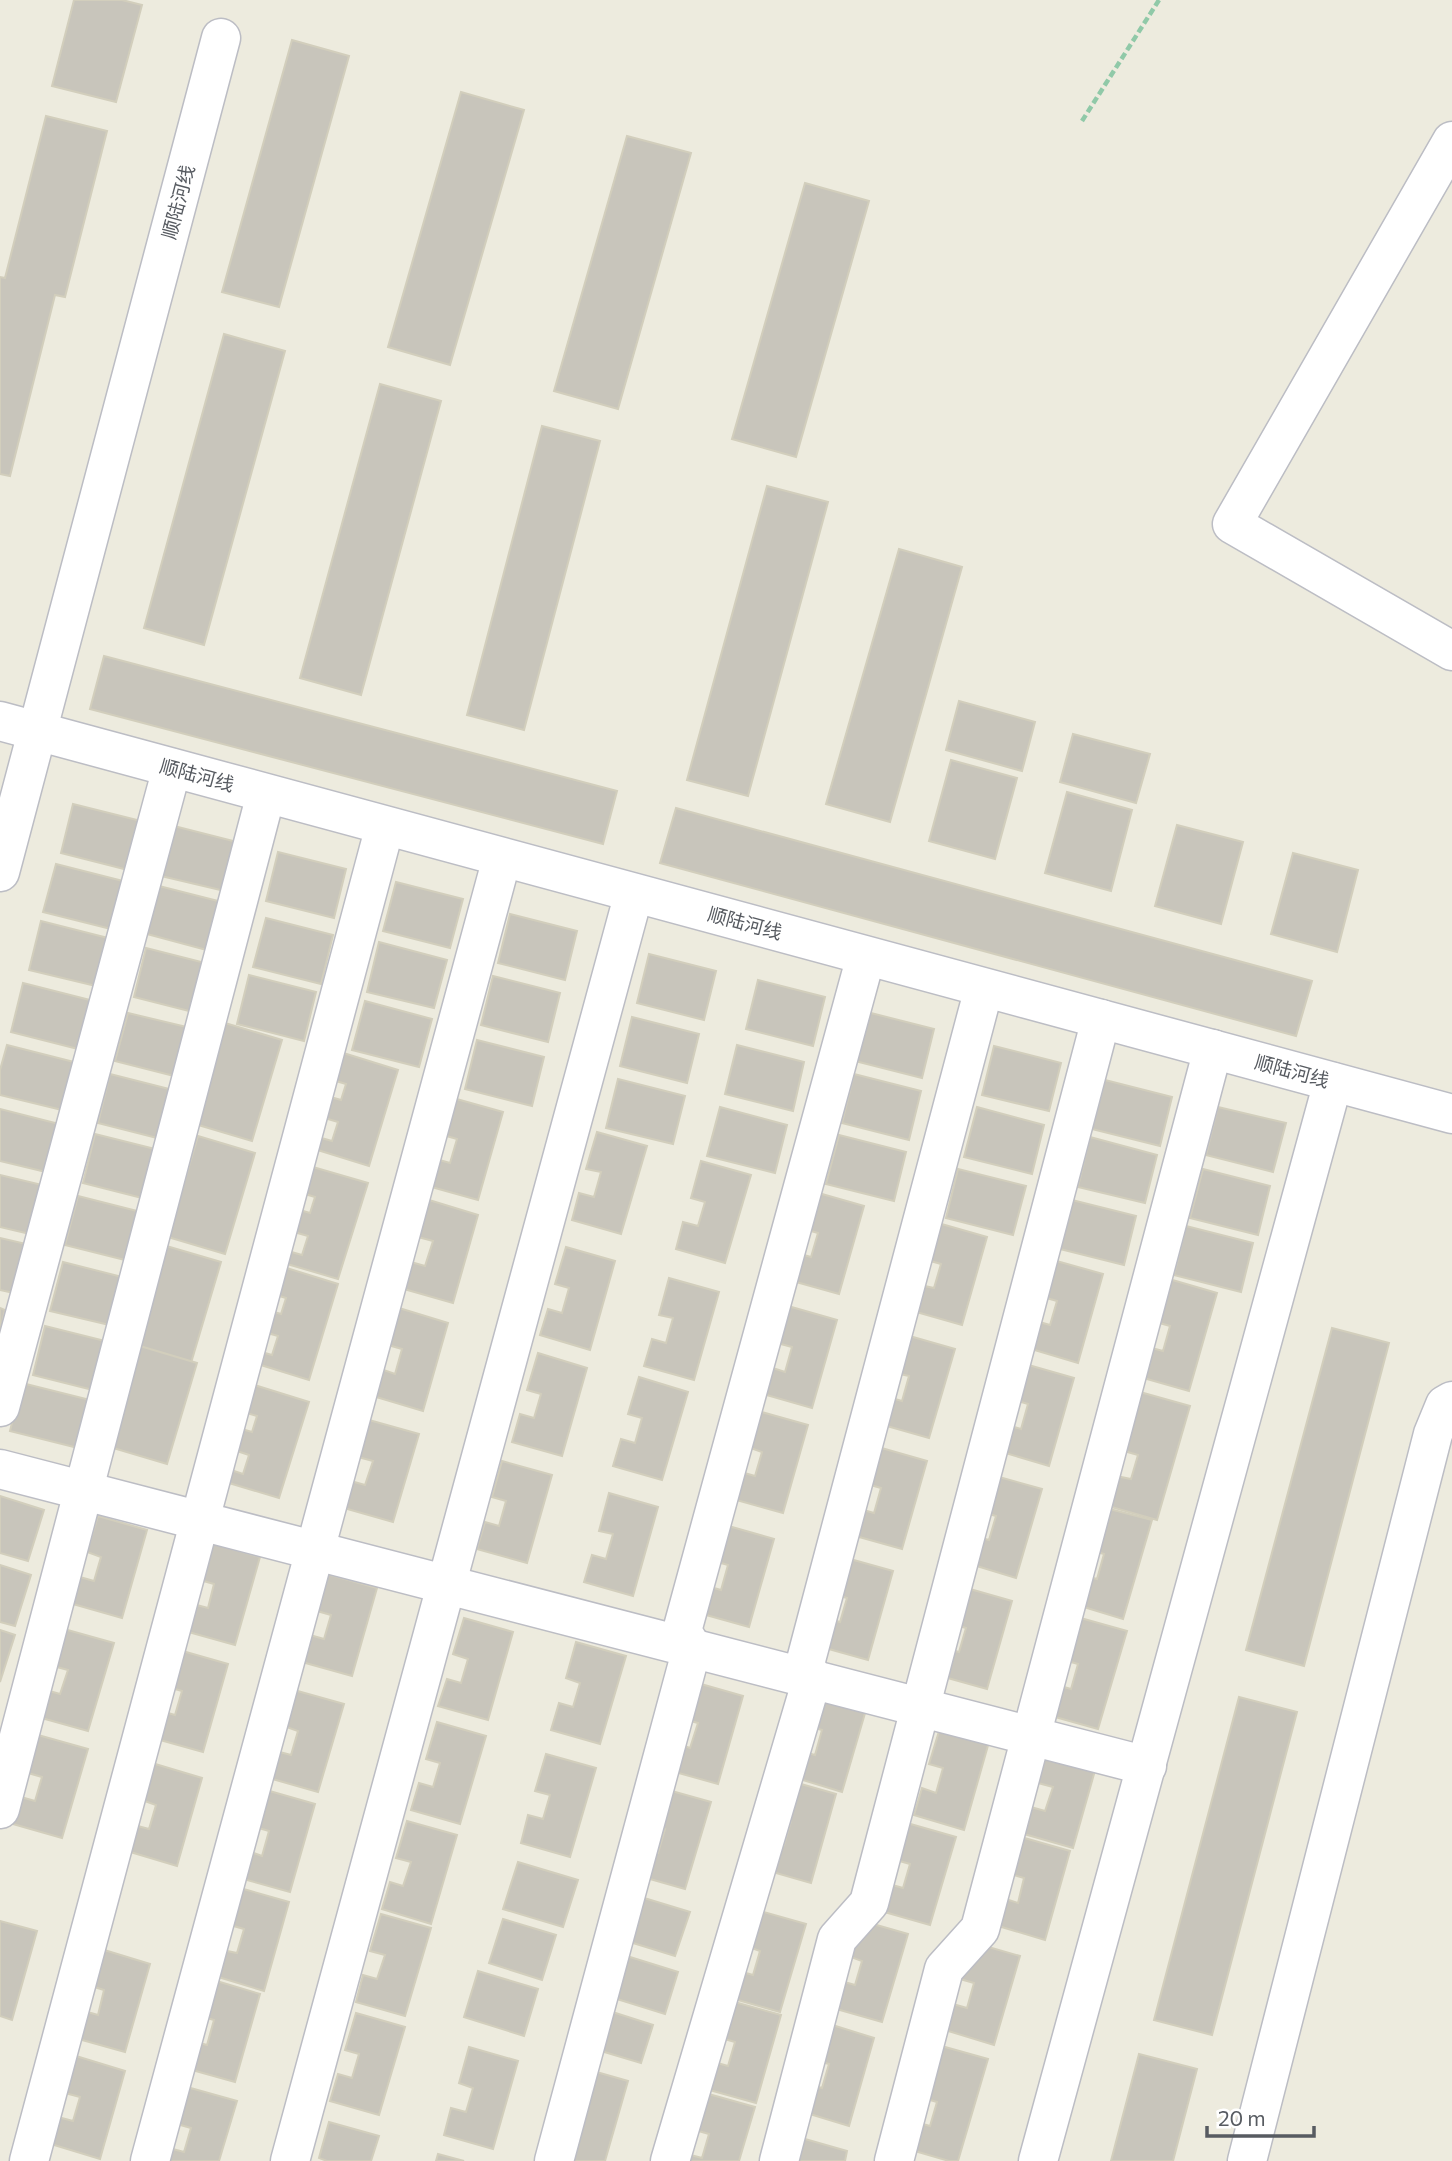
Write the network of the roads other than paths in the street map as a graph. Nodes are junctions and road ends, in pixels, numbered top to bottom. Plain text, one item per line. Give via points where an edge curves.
1 (221, 38) dead end
2 (1452, 141) edge
3 (1452, 651) edge
4 (0, 721) edge
5 (38, 731) junction
6 (172, 768) junction
7 (266, 794) junction
8 (385, 826) junction
9 (502, 858) junction
10 (0, 872) edge
11 (634, 893) junction
12 (866, 956) junction
13 (984, 988) junction
14 (1101, 1019) junction
15 (1213, 1049) junction
16 (1333, 1082) junction
17 (1452, 1114) edge
18 (1452, 1401) edge
19 (0, 1406) edge
20 (0, 1469) edge
21 (84, 1491) junction
22 (200, 1521) junction
23 (315, 1551) junction
24 (446, 1584) junction
25 (692, 1648) junction
26 (812, 1679) junction
27 (921, 1707) junction
28 (1031, 1736) junction
29 (1147, 1766) junction
30 (0, 1809) edge
31 (29, 2161) edge
32 (150, 2161) edge
33 (290, 2161) edge
34 (554, 2161) edge
35 (670, 2161) edge
36 (779, 2161) edge
37 (894, 2161) edge
38 (1038, 2161) edge
39 (1247, 2161) edge

1 - 5 street, 顺陆河线
2 - 3 street via 1232,524
4 - 5 street
5 - 6 street, 顺陆河线
5 - 10 street, 顺陆河线
6 - 7 street, 顺陆河线
6 - 19 street
7 - 8 street, 顺陆河线
7 - 21 street
8 - 9 street, 顺陆河线
8 - 22 street
9 - 11 street, 顺陆河线
9 - 23 street
11 - 12 street, 顺陆河线
11 - 24 street
12 - 13 street, 顺陆河线
12 - 25 street via 682,1632
13 - 14 street, 顺陆河线
13 - 26 street via 805,1664
14 - 15 street, 顺陆河线
14 - 27 street
15 - 16 street, 顺陆河线
15 - 28 street
16 - 17 street, 顺陆河线
16 - 29 street
18 - 39 street via 1445,1405 1433,1434
20 - 21 street
21 - 22 street
21 - 30 street
22 - 23 street
22 - 31 street
23 - 24 street
23 - 32 street
24 - 25 street
24 - 33 street
25 - 26 street
25 - 34 street
26 - 27 street
26 - 35 street
27 - 28 street
27 - 36 street via 869,1903 837,1939
28 - 29 street
28 - 37 street via 980,1928 944,1969
29 - 38 street

